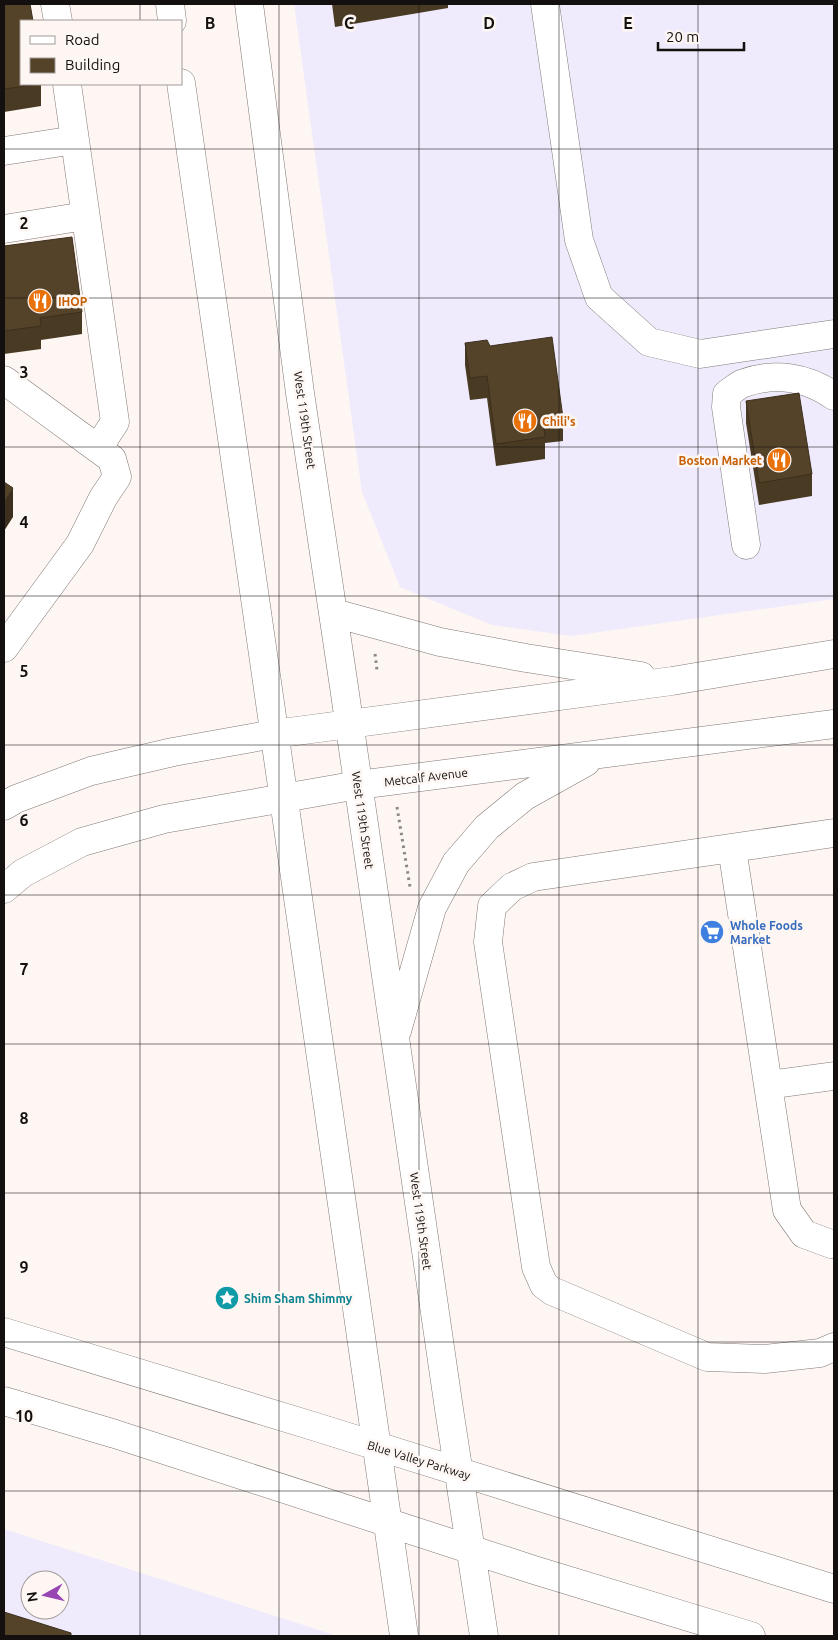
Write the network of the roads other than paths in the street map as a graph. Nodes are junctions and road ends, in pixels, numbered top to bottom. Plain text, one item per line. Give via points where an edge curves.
1 (55, 4) edge
2 (170, 4) edge
3 (242, 4) edge
4 (249, 4) edge
5 (545, 4) edge
6 (58, 20) edge
7 (172, 20) edge
8 (255, 41) junction
9 (67, 85) edge
10 (181, 85) edge
11 (75, 140) junction
12 (4, 151) edge
13 (85, 216) junction
14 (4, 229) edge
15 (834, 334) edge
16 (4, 380) edge
17 (834, 396) edge
18 (98, 448) junction
19 (746, 545) dead end
20 (334, 612) junction
21 (4, 648) edge
22 (834, 654) edge
23 (672, 681) junction
24 (350, 724) junction
25 (834, 724) edge
26 (274, 734) junction
27 (599, 755) junction
28 (358, 785) junction
29 (283, 798) junction
30 (4, 806) edge
31 (834, 833) edge
32 (732, 848) junction
33 (4, 888) edge
34 (395, 1039) junction
35 (834, 1076) edge
36 (768, 1086) junction
37 (834, 1244) edge
38 (4, 1332) edge
39 (834, 1347) edge
40 (4, 1401) edge
41 (378, 1447) junction
42 (459, 1472) junction
43 (388, 1523) junction
44 (471, 1550) junction
45 (834, 1589) edge
46 (404, 1636) edge
47 (484, 1636) edge
48 (752, 1636) edge

1 - 6 main road
2 - 7 main road
3 - 8 main road
4 - 8 main road, West 119th Street
5 - 15 main road via 579,240 599,297 649,342 700,354
8 - 20 main road, West 119th Street via 300,393
9 - 11 main road
10 - 26 main road
11 - 12 main road
11 - 13 main road
13 - 14 main road
13 - 18 main road via 115,422
16 - 18 main road
17 - 19 main road via 821,387 798,379 776,377 743,384 727,394 726,407
18 - 21 main road via 112,459 117,478 80,544
20 - 23 main road via 440,642
20 - 24 main road, West 119th Street
22 - 23 main road
23 - 24 main road
24 - 26 main road
24 - 28 main road, West 119th Street
25 - 27 main road, Metcalf Avenue
26 - 29 main road
26 - 30 main road via 90,771
27 - 28 main road, Metcalf Avenue
27 - 34 main road via 525,796 487,828 456,863 432,908
28 - 29 main road, Metcalf Avenue
28 - 34 main road, West 119th Street
29 - 33 main road, Metcalf Avenue via 164,819 82,842 23,873
29 - 41 main road
31 - 32 main road
32 - 36 main road
32 - 39 main road via 533,877 512,887 492,906 488,942 536,1267 544,1286 552,1291 707,1357 765,1359 820,1353
34 - 42 main road, West 119th Street
35 - 36 main road
36 - 37 main road via 787,1210 804,1234
38 - 41 main road, Blue Valley Parkway
40 - 43 main road
41 - 42 main road, Blue Valley Parkway
41 - 43 main road
42 - 44 main road, West 119th Street
42 - 45 main road, Blue Valley Parkway
43 - 44 main road
43 - 46 main road
44 - 47 main road, West 119th Street
44 - 48 main road

